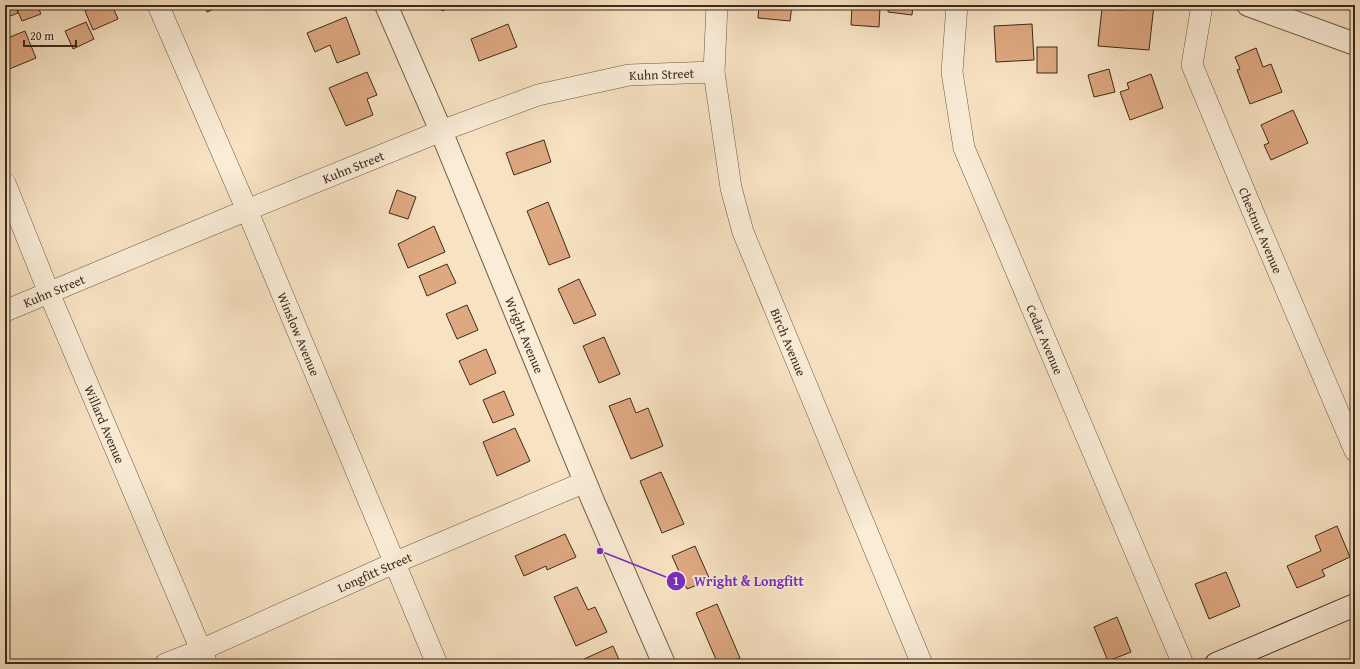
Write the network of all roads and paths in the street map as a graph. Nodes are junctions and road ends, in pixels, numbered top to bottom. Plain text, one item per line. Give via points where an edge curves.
1 (158, 5) edge
2 (386, 5) edge
3 (717, 5) edge
4 (958, 5) edge
5 (1202, 5) edge
6 (1248, 5) edge
7 (1355, 44) edge
8 (714, 72) junction
9 (441, 131) junction
10 (5, 183) edge
11 (247, 210) junction
12 (50, 293) junction
13 (5, 311) edge
14 (1355, 451) edge
15 (585, 482) junction
16 (394, 563) junction
17 (1355, 605) edge
18 (204, 657) edge
19 (165, 664) edge
20 (437, 664) edge
21 (664, 664) edge
22 (922, 664) edge
23 (1183, 664) edge
24 (1216, 664) edge

1 - 11 street, Winslow Avenue
2 - 9 street, Wright Avenue
3 - 8 street, Birch Avenue
4 - 23 street, Cedar Avenue via 952,72 964,148
5 - 14 street, Chestnut Avenue via 1192,65
6 - 7 street
8 - 9 street, Kuhn Street via 629,76 538,95
8 - 22 street, Birch Avenue via 731,188 743,232
9 - 11 street, Kuhn Street
9 - 15 street, Wright Avenue
10 - 12 street, Willard Avenue
11 - 12 street, Kuhn Street
11 - 16 street, Winslow Avenue
12 - 13 street, Kuhn Street
12 - 18 street, Willard Avenue
15 - 16 street, Longfitt Street
15 - 21 street, Wright Avenue
16 - 18 street, Longfitt Street
16 - 20 street, Winslow Avenue
17 - 24 street
18 - 19 street, Longfitt Street

